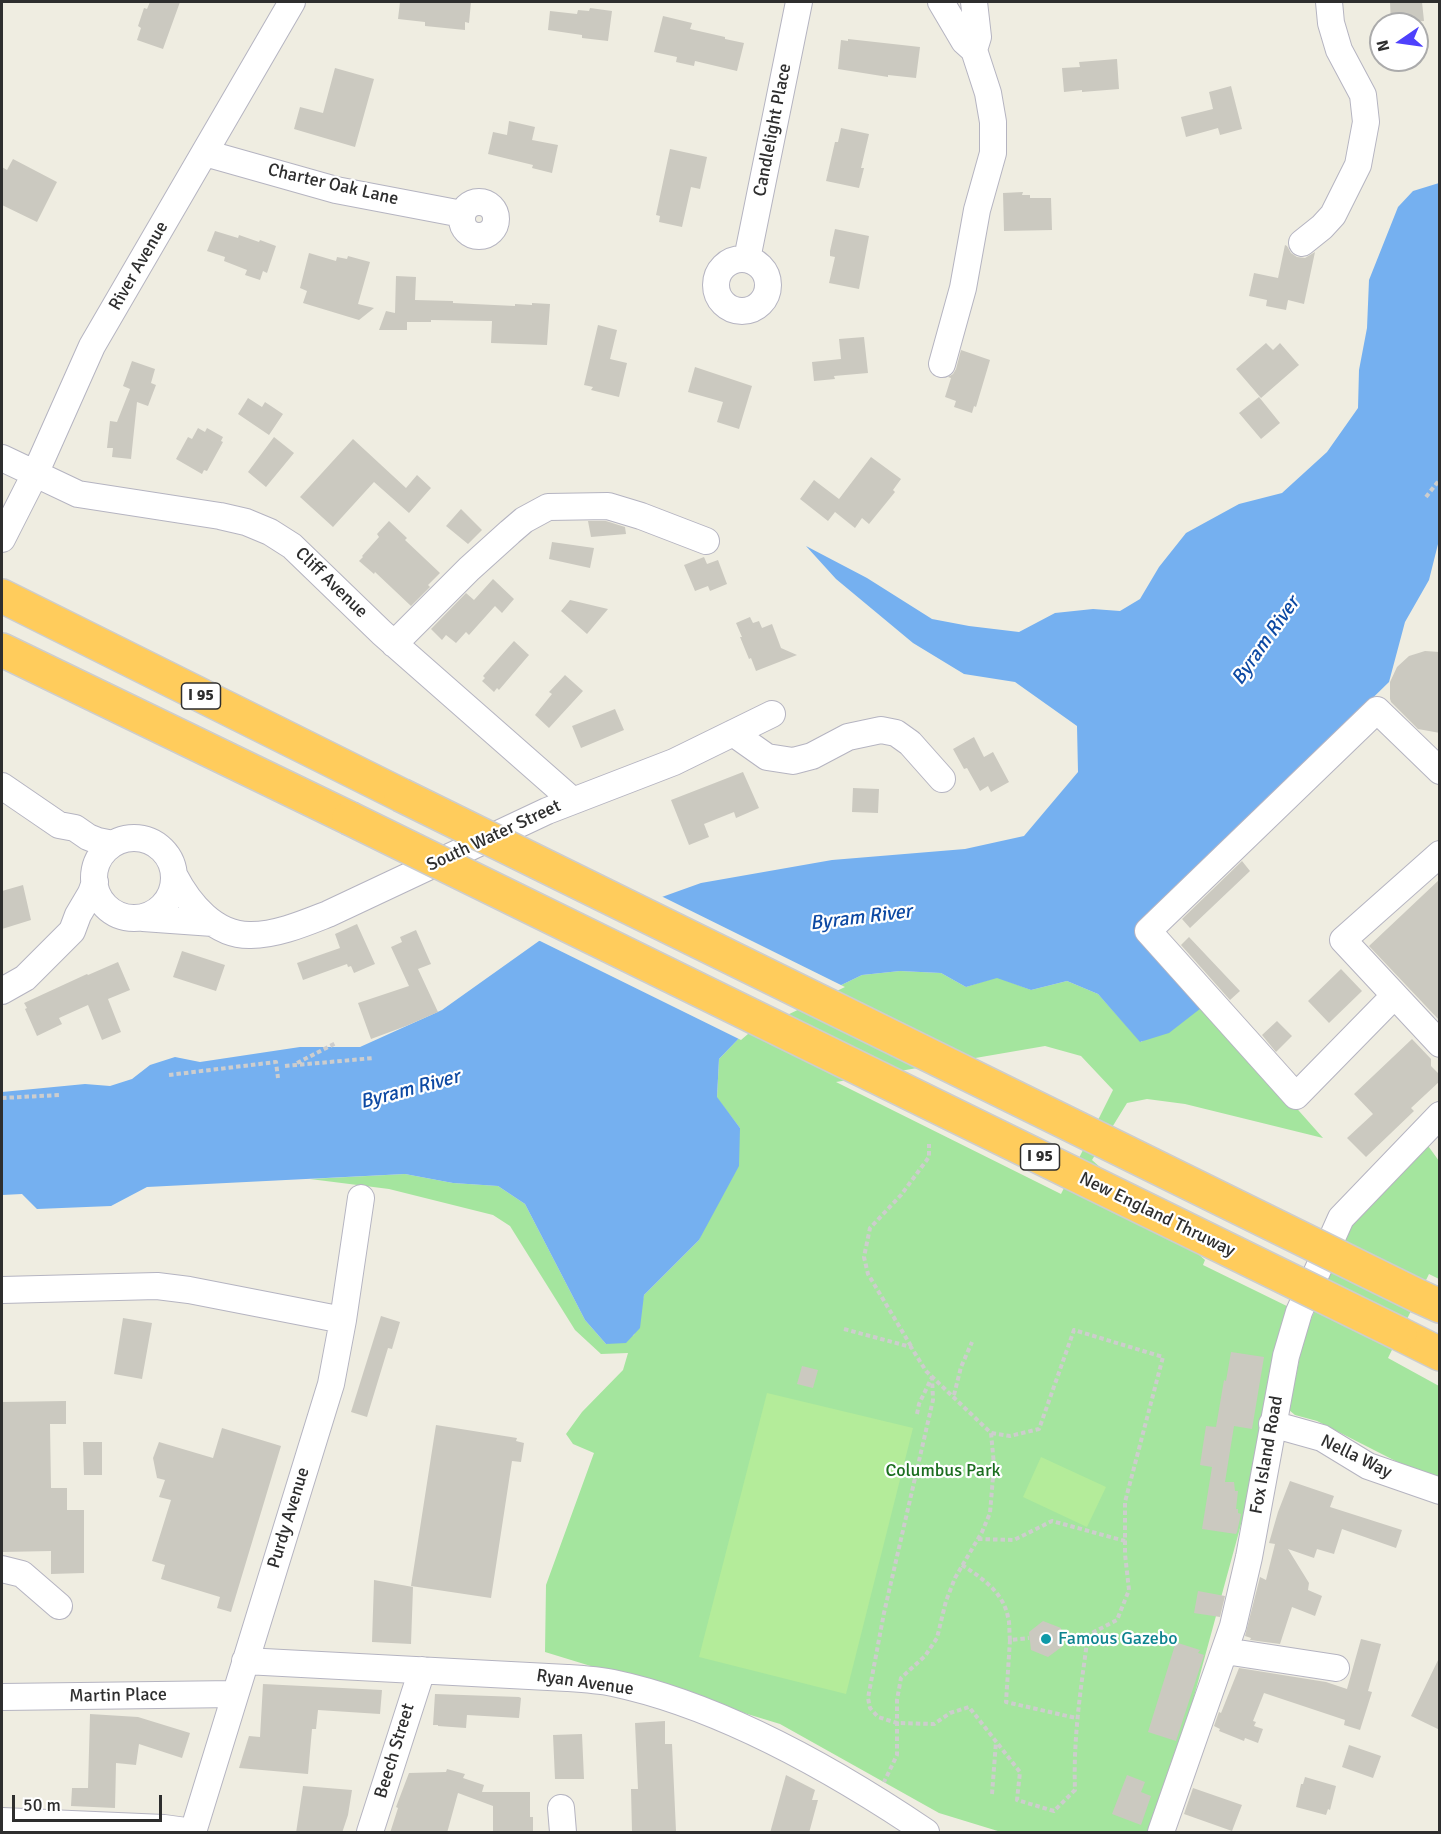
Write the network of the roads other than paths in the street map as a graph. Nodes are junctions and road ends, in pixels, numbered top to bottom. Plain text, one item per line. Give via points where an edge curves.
1 (292, 2) edge
2 (799, 2) edge
3 (941, 2) edge
4 (974, 2) edge
5 (1329, 2) edge
6 (974, 50) junction
7 (205, 153) junction
8 (462, 214) dead end
9 (1302, 243) dead end
10 (747, 259) dead end
11 (942, 364) dead end
12 (2, 458) edge
13 (35, 474) junction
14 (2, 538) edge
15 (706, 541) dead end
16 (2, 596) edge
17 (394, 644) junction
18 (2, 650) edge
19 (772, 714) dead end
20 (733, 734) junction
21 (1440, 771) edge
22 (942, 779) dead end
23 (2, 786) edge
24 (572, 800) junction
25 (59, 825) junction
26 (113, 844) junction
27 (1440, 854) edge
28 (174, 874) junction
29 (95, 877) junction
30 (136, 918) junction
31 (213, 923) junction
32 (72, 931) junction
33 (2, 992) edge
34 (1394, 996) junction
35 (1440, 1044) edge
36 (1440, 1115) edge
37 (361, 1198) dead end
38 (2, 1290) edge
39 (1429, 1301) edge
40 (344, 1320) junction
41 (1440, 1354) edge
42 (1272, 1424) junction
43 (1440, 1491) edge
44 (2, 1569) edge
45 (59, 1606) dead end
46 (1225, 1651) junction
47 (245, 1661) junction
48 (1336, 1668) dead end
49 (422, 1670) junction
50 (235, 1694) junction
51 (2, 1697) edge
52 (2, 1821) edge
53 (193, 1832) edge
54 (370, 1833) edge
55 (926, 1833) edge
56 (1161, 1833) edge

1 - 7 street, River Avenue
2 - 10 street, Candlelight Place
3 - 6 street via 964,41
4 - 6 street via 978,37
5 - 9 street via 1339,50 1363,95 1366,122 1358,165 1333,215
6 - 11 street via 988,93 993,153
7 - 8 street, Charter Oak Lane via 336,190
7 - 13 street, River Avenue via 92,346
12 - 13 street, Cliff Avenue
13 - 14 street, River Avenue
13 - 17 street, Cliff Avenue via 78,494 220,516 270,532 292,546
15 - 17 street via 608,506 548,507 510,532 469,568
16 - 39 highway, I 95, bridge
17 - 24 street, Cliff Avenue
18 - 41 highway, New England Thruway / I 95, bridge
19 - 20 street, South Water Street
20 - 22 street via 767,757 793,761 864,732 896,733
20 - 24 street, South Water Street via 648,774
21 - 34 street via 1377,710 1148,931 1296,1096
23 - 25 street
24 - 31 street, South Water Street via 303,924 253,936
25 - 26 street
25 - 29 street via 64,838 85,857
26 - 28 street via 135,838 147,840 166,853
26 - 29 street via 98,861
27 - 34 street via 1343,940
28 - 30 street via 167,902 156,912
28 - 31 street, South Water Street via 196,908
29 - 30 street via 98,895 105,906 115,914
29 - 32 street
30 - 31 street, South Water Street
30 - 32 street, South Water Street
32 - 33 street via 25,978
34 - 35 street
36 - 42 street, Fox Island Road via 1341,1218 1299,1312
37 - 40 street, Purdy Avenue
38 - 40 street via 157,1286
40 - 47 street, Purdy Avenue via 331,1384
42 - 43 street, Nella Way via 1322,1438 1368,1466
42 - 46 street, Fox Island Road via 1249,1557
44 - 45 street via 22,1574
46 - 48 street
46 - 56 street, Fox Island Road
47 - 49 street, Ryan Avenue
47 - 50 street, Purdy Avenue
49 - 54 street, Beech Street
49 - 55 street, Ryan Avenue via 567,1677 653,1694 747,1730 808,1761 873,1797
50 - 51 street, Martin Place
50 - 53 street, Purdy Avenue
52 - 53 street

